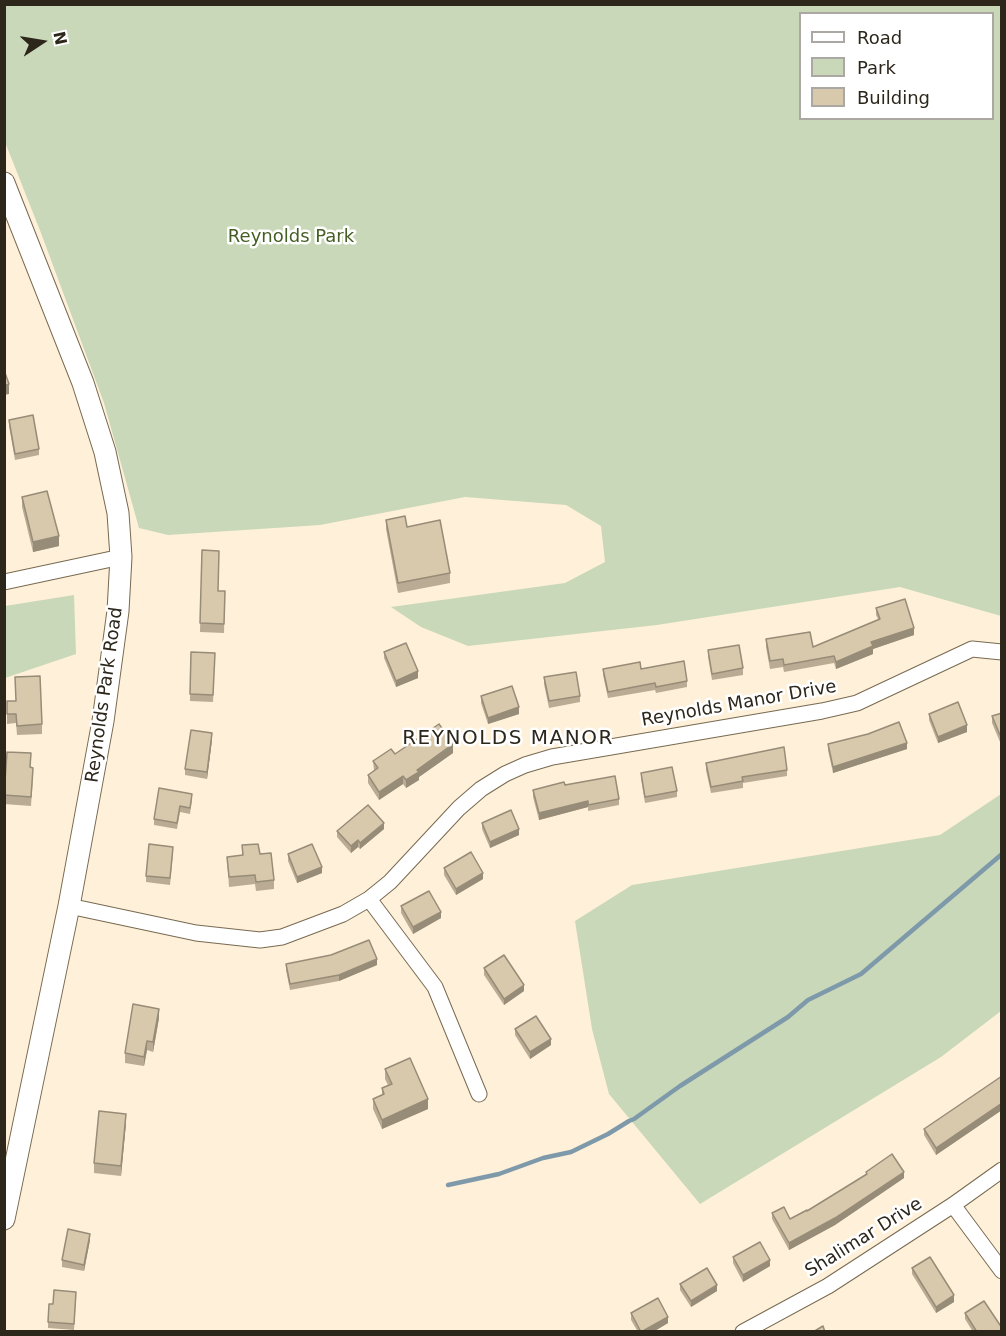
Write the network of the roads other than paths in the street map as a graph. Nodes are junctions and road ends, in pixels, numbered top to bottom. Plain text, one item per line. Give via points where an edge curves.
1 (4, 183) edge
2 (120, 557) junction
3 (4, 582) edge
4 (1002, 652) edge
5 (369, 899) junction
6 (69, 906) junction
7 (479, 1094) dead end
8 (1002, 1170) edge
9 (953, 1205) junction
10 (5, 1218) edge
11 (1002, 1271) edge
12 (744, 1331) edge

1 - 2 main road, Reynolds Park Road via 83,383 105,452 118,513
2 - 3 street
2 - 6 main road, Reynolds Park Road via 118,611 103,721
4 - 5 street, Reynolds Manor Drive via 972,649 865,699 822,711 552,757 525,765 481,789
5 - 6 street, Reynolds Manor Drive via 343,915 309,928 260,940 196,933
5 - 7 street via 435,987
6 - 10 main road, Reynolds Park Road
8 - 9 street, Shalimar Drive
9 - 11 street
9 - 12 street, Shalimar Drive via 828,1286

